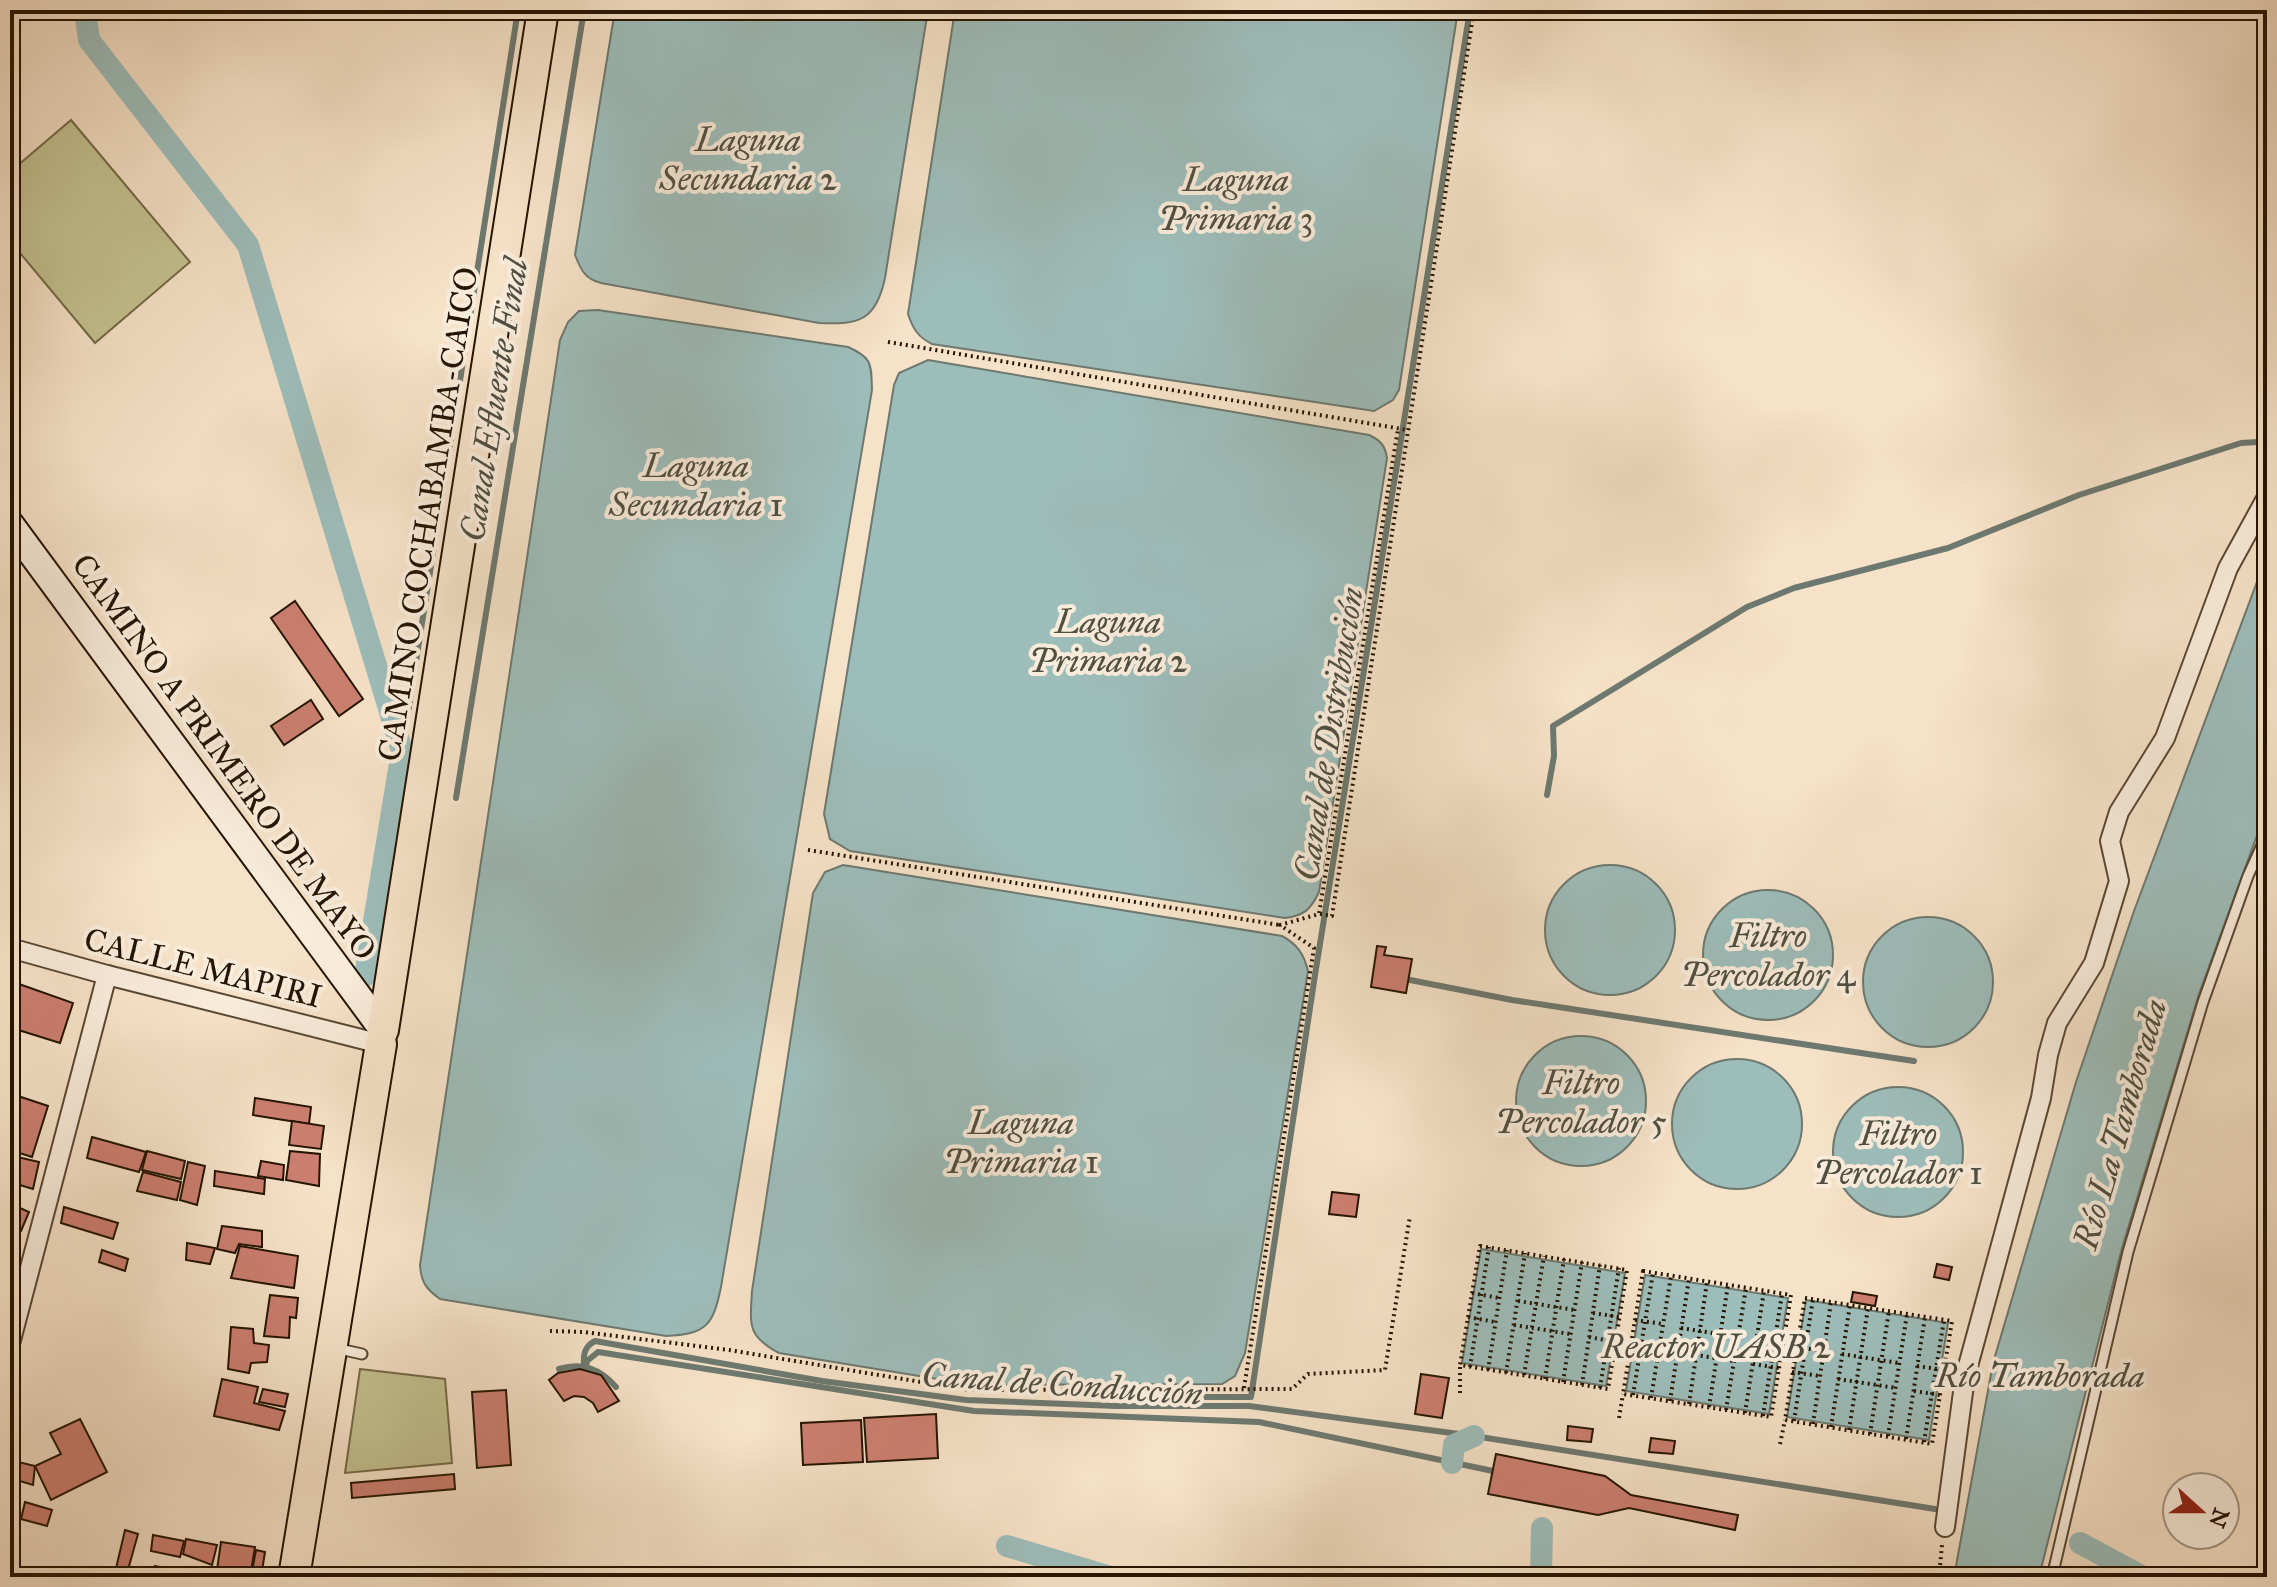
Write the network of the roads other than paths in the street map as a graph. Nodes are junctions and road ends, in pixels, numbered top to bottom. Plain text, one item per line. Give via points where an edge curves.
1 (543, 10) edge
2 (2267, 497) edge
3 (10, 524) edge
4 (2267, 834) edge
5 (10, 948) edge
6 (107, 975) junction
7 (382, 1037) junction
8 (10, 1344) edge
9 (331, 1348) junction
10 (362, 1354) dead end
11 (1945, 1527) road end
12 (294, 1577) edge
13 (2052, 1577) edge

1 - 7 main road, CAMINO COCHABAMBA-CAICO
2 - 11 street via 2228,568 2165,738 2119,812 2110,841 2119,881 2094,963 2057,1023 2048,1055 1965,1377
3 - 7 main road, CAMINO A PRIMERO DE MAYO
4 - 13 lane via 2203,1002 2128,1252
5 - 6 street, CALLE MAPIRI
6 - 7 street, CALLE MAPIRI
6 - 8 street
7 - 9 main road, CAMINO COCHABAMBA-CAICO
9 - 10 lane
9 - 12 main road, CAMINO COCHABAMBA-CAICO

